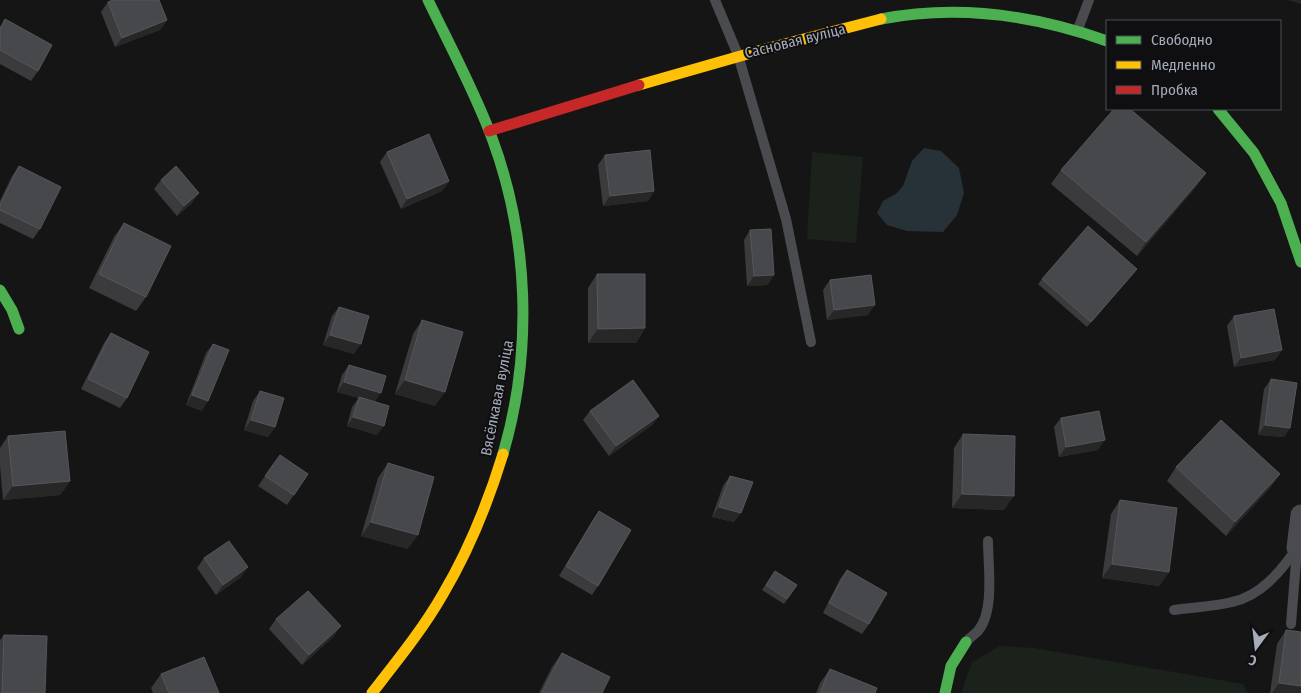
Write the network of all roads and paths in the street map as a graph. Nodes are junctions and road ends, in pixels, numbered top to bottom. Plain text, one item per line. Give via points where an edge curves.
1 (428, 0) edge
2 (715, 0) edge
3 (1089, 0) edge
4 (1078, 30) junction
5 (1106, 41) edge
6 (738, 55) junction
7 (1219, 110) edge
8 (489, 131) junction
9 (1301, 262) edge
10 (0, 290) edge
11 (19, 328) dead end
12 (811, 342) dead end
13 (1301, 515) edge
14 (988, 541) dead end
15 (1297, 548) junction
16 (1174, 610) dead end
17 (1291, 624) dead end
18 (966, 642) joint
19 (372, 693) edge
20 (945, 693) edge

1 - 8 street, Вясёлкавая вуліца
2 - 6 lane
3 - 4 lane
4 - 5 street, Сасновая вуліца
4 - 6 street, Сасновая вуліца via 1026,18 977,12 925,13 868,23
6 - 8 street, Сасновая вуліца
6 - 12 lane via 786,219
7 - 9 street via 1254,153 1281,203
8 - 19 street, Вясёлкавая вуліца via 509,193 521,259 524,333 516,396 501,462 480,523 452,579 415,638
10 - 11 street
13 - 15 street
14 - 18 lane via 989,599 984,620
15 - 16 lane via 1270,581 1250,595 1234,602
15 - 17 lane
18 - 20 street via 950,666

